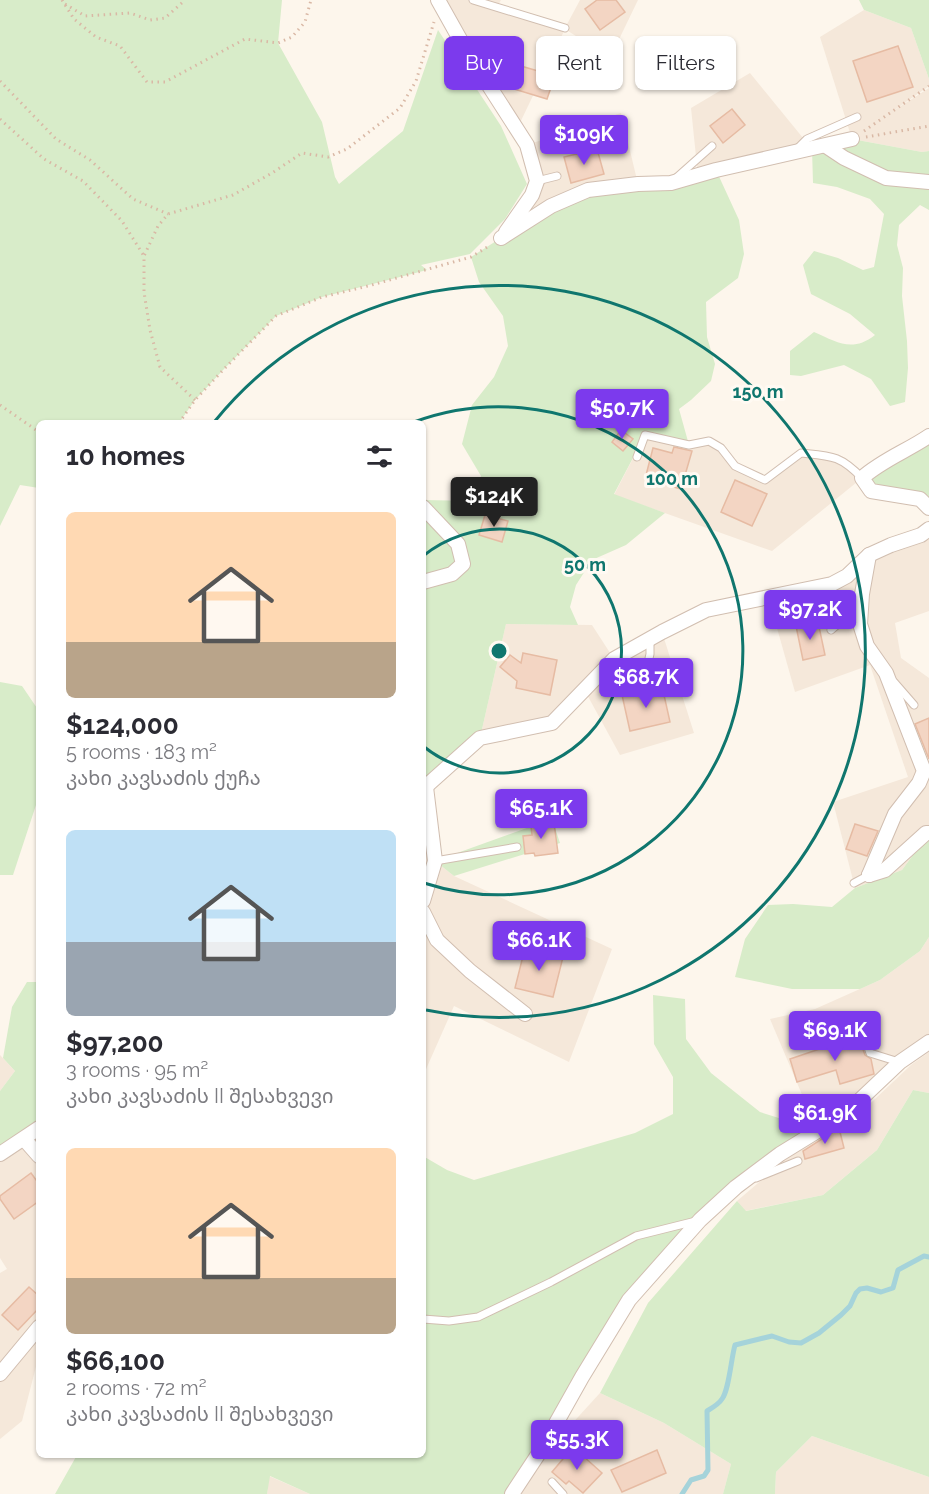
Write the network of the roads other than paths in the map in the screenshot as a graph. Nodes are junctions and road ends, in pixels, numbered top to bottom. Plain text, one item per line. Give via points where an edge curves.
1 (473, 0) edge
2 (439, 2) edge
3 (565, 28) dead end
4 (458, 36) edge
5 (492, 90) edge
6 (856, 117) dead end
7 (852, 139) road end
8 (712, 146) dead end
9 (825, 146) junction
10 (792, 153) junction
11 (557, 176) dead end
12 (537, 181) junction
13 (929, 182) edge
14 (671, 183) junction
15 (929, 436) edge
16 (637, 457) dead end
17 (862, 478) junction
18 (929, 508) edge
19 (426, 510) edge
20 (929, 529) edge
21 (869, 555) junction
22 (426, 581) edge
23 (861, 604) junction
24 (831, 630) dead end
25 (650, 639) junction
26 (886, 673) junction
27 (644, 680) dead end
28 (914, 705) dead end
29 (426, 787) edge
30 (426, 795) edge
31 (929, 833) edge
32 (517, 847) dead end
33 (435, 861) junction
34 (868, 875) junction
35 (854, 883) dead end
36 (426, 892) edge
37 (426, 918) edge
38 (525, 1014) dead end
39 (863, 1033) dead end
40 (929, 1042) edge
41 (900, 1062) junction
42 (33, 1148) edge
43 (0, 1154) edge
44 (798, 1161) dead end
45 (736, 1187) junction
46 (700, 1220) junction
47 (426, 1319) edge
48 (36, 1332) edge
49 (0, 1374) edge
50 (552, 1482) dead end
51 (515, 1490) edge
52 (563, 1494) edge

1 - 3 lane
2 - 4 street
5 - 12 street via 527,145
6 - 10 lane via 807,139
7 - 9 street
8 - 14 lane
9 - 10 street
9 - 13 street via 886,178
10 - 14 street
11 - 12 lane
12 - 14 street via 532,195 501,238 551,206 588,190
15 - 17 street via 876,465
16 - 17 lane via 645,435 689,445 709,441 721,448 735,466 765,480 801,453 830,456 848,463
17 - 18 street via 871,491 920,499
19 - 22 street via 458,544 463,564 452,573
20 - 21 street
21 - 23 street
21 - 25 street via 832,584 706,610
23 - 24 lane
23 - 26 street via 860,624 867,646
25 - 27 lane
25 - 29 street via 614,659 552,723 480,738
26 - 28 lane
26 - 34 street via 924,771 896,814
30 - 33 street
31 - 34 street via 885,870
32 - 33 lane
33 - 36 street
34 - 35 lane
37 - 38 street via 437,940
39 - 41 lane via 870,1053
40 - 41 street
41 - 45 street via 845,1114
42 - 43 street
44 - 45 lane
45 - 46 street
46 - 47 lane via 636,1236 478,1317
46 - 51 street via 629,1300
48 - 49 street
50 - 52 lane

